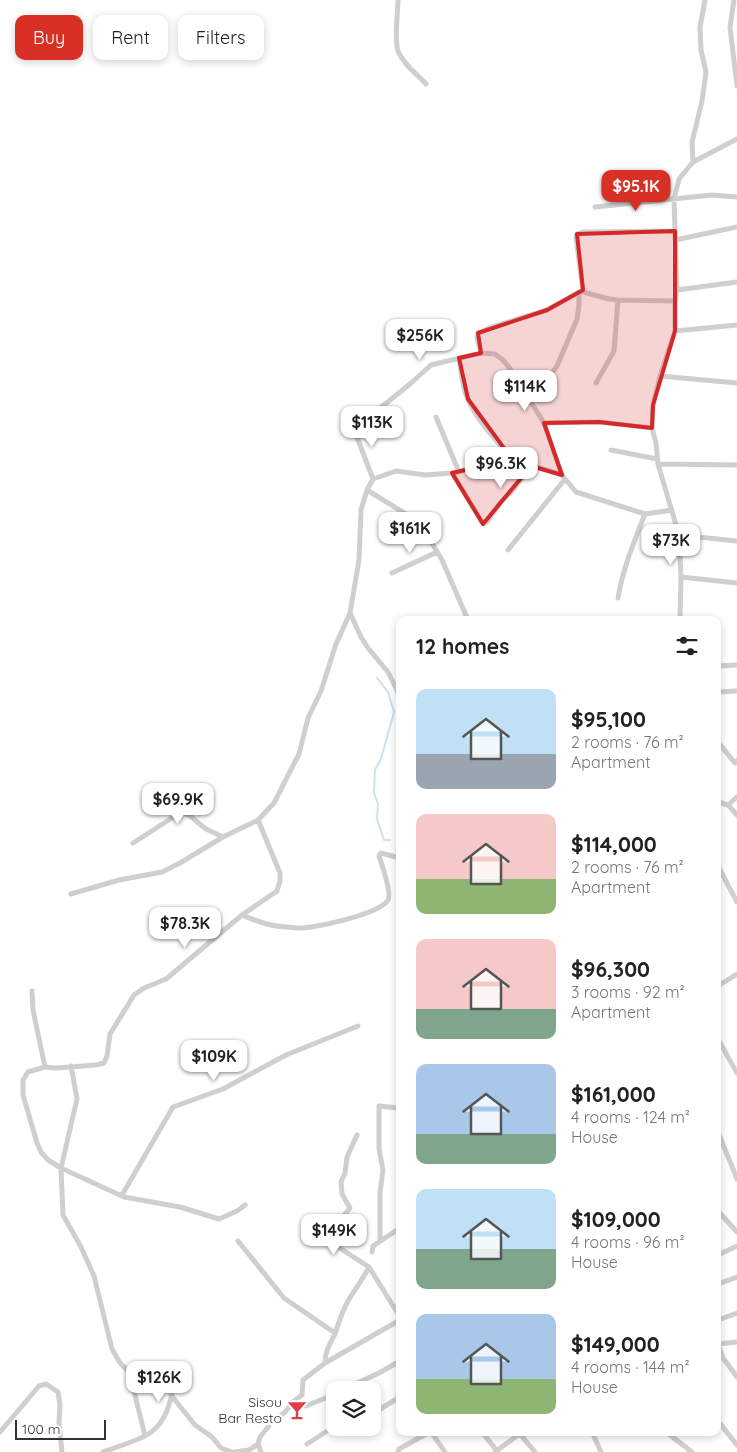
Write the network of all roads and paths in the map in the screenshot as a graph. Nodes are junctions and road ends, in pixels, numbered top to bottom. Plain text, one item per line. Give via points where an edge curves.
1 (398, 0) edge
2 (705, 0) edge
3 (734, 0) edge
4 (735, 57) edge
5 (426, 84) dead end
6 (737, 86) edge
7 (737, 139) edge
8 (693, 162) junction
9 (737, 197) edge
10 (674, 199) junction
11 (595, 207) dead end
12 (737, 228) edge
13 (675, 231) junction
14 (675, 240) junction
15 (737, 282) edge
16 (677, 290) junction
17 (581, 292) junction
18 (618, 300) junction
19 (675, 301) junction
20 (737, 325) edge
21 (675, 331) junction
22 (480, 353) junction
23 (459, 358) junction
24 (660, 376) junction
25 (596, 383) dead end
26 (737, 383) edge
27 (530, 400) junction
28 (379, 409) dead end
29 (436, 418) dead end
30 (544, 423) junction
31 (352, 424) dead end
32 (652, 428) junction
33 (611, 450) dead end
34 (512, 459) junction
35 (657, 461) junction
36 (737, 465) edge
37 (531, 466) junction
38 (459, 472) junction
39 (452, 473) junction
40 (564, 477) junction
41 (373, 479) junction
42 (367, 490) junction
43 (672, 510) junction
44 (645, 514) junction
45 (679, 535) junction
46 (737, 541) edge
47 (508, 550) dead end
48 (437, 552) junction
49 (392, 573) dead end
50 (681, 577) junction
51 (737, 583) edge
52 (618, 598) dead end
53 (350, 613) junction
54 (466, 616) edge
55 (680, 616) edge
56 (737, 665) edge
57 (721, 666) edge
58 (396, 688) edge
59 (737, 691) edge
60 (721, 692) edge
61 (721, 746) edge
62 (737, 761) edge
63 (737, 798) edge
64 (721, 803) edge
65 (728, 805) junction
66 (737, 815) edge
67 (258, 820) junction
68 (222, 837) junction
69 (133, 843) dead end
70 (396, 857) edge
71 (721, 872) edge
72 (71, 894) dead end
73 (737, 902) edge
74 (242, 915) junction
75 (737, 974) edge
76 (721, 984) edge
77 (32, 991) dead end
78 (358, 1026) dead end
79 (721, 1045) edge
80 (71, 1066) junction
81 (45, 1067) junction
82 (737, 1074) edge
83 (396, 1108) edge
84 (357, 1135) dead end
85 (721, 1139) edge
86 (61, 1168) junction
87 (737, 1178) edge
88 (122, 1195) junction
89 (245, 1205) dead end
90 (721, 1214) edge
91 (396, 1231) edge
92 (737, 1232) edge
93 (238, 1241) dead end
94 (380, 1241) junction
95 (737, 1246) edge
96 (372, 1252) dead end
97 (721, 1254) edge
98 (369, 1267) junction
99 (737, 1278) edge
100 (721, 1283) edge
101 (396, 1311) edge
102 (737, 1313) edge
103 (721, 1319) edge
104 (396, 1320) edge
105 (335, 1333) junction
106 (737, 1342) edge
107 (721, 1344) edge
108 (721, 1352) edge
109 (396, 1362) edge
110 (325, 1363) junction
111 (176, 1374) dead end
112 (737, 1376) edge
113 (362, 1381) edge
114 (171, 1395) junction
115 (326, 1398) edge
116 (396, 1399) edge
117 (306, 1406) dead end
118 (381, 1409) edge
119 (721, 1425) edge
120 (0, 1432) edge
121 (326, 1432) edge
122 (145, 1436) junction
123 (423, 1436) edge
124 (433, 1436) edge
125 (485, 1436) edge
126 (517, 1436) edge
127 (523, 1436) edge
128 (594, 1436) edge
129 (671, 1436) edge
130 (258, 1444) junction
131 (307, 1444) dead end
132 (737, 1445) edge
133 (496, 1451) edge
134 (62, 1452) edge
135 (102, 1452) edge
136 (233, 1452) edge
137 (261, 1452) edge
138 (398, 1452) edge
139 (445, 1452) edge
140 (535, 1452) edge
141 (601, 1452) edge
142 (692, 1452) edge

1 - 5 street via 398,50 404,62
2 - 8 street via 700,27 706,72 692,142
3 - 4 street via 730,27
4 - 6 street
7 - 8 street
8 - 10 street via 679,179
9 - 10 street via 712,195
10 - 11 street
10 - 13 street
12 - 14 street
13 - 14 street
13 - 17 street via 577,234
14 - 16 street
15 - 16 street
16 - 19 street
17 - 18 street
17 - 22 street via 547,310 478,333
17 - 27 street via 577,319 557,366
18 - 19 street
18 - 25 street via 614,351
19 - 21 street
20 - 21 street
21 - 24 street
22 - 23 street
22 - 27 street via 495,354 503,360
23 - 28 street via 431,365
23 - 34 street via 468,400
24 - 26 street
24 - 32 street via 653,405
27 - 30 street
29 - 38 street
30 - 32 street via 600,422
30 - 40 street
31 - 41 street
32 - 35 street
33 - 35 street
34 - 37 street
34 - 38 street
35 - 36 street
35 - 43 street
37 - 39 street via 483,524
37 - 40 street
38 - 39 street
39 - 41 street via 396,472
40 - 44 street via 576,492
40 - 47 street
41 - 42 street
42 - 48 street via 414,520
42 - 53 street via 361,510 359,560
43 - 44 street
43 - 45 street
44 - 52 street via 621,578
45 - 46 street
45 - 50 street
48 - 49 street
48 - 54 street
50 - 51 street
50 - 55 street
53 - 58 street via 361,637
53 - 67 street via 308,718 299,754 274,803
56 - 57 street
59 - 60 street
61 - 62 street via 735,763
63 - 65 street
64 - 65 street
65 - 66 street
67 - 68 street
67 - 74 street via 280,873 280,882 277,891
68 - 69 street via 182,812
68 - 72 street via 162,872
70 - 74 street via 384,853 379,856 389,896 371,912 316,927 300,928 268,924
71 - 73 street
74 - 80 street via 166,980 134,995 110,1034 104,1063
75 - 76 street
77 - 81 street
78 - 88 street via 286,1055 222,1089 174,1107
79 - 82 street
80 - 81 street
80 - 86 street via 77,1099
81 - 86 street via 28,1072 23,1080 24,1095 41,1152
83 - 94 street via 379,1106 379,1149 383,1170
84 - 98 street via 341,1182 342,1194 350,1208 328,1235 327,1241
85 - 87 street
86 - 88 street
86 - 122 street via 63,1215 94,1276 112,1349 128,1371
88 - 89 street via 219,1219
90 - 92 street
91 - 94 street
93 - 105 street via 284,1298
94 - 96 street via 373,1246
95 - 97 street
98 - 101 street
98 - 105 street via 348,1301
99 - 100 street
102 - 103 street
104 - 110 street
105 - 110 street via 325,1354
106 - 107 street
108 - 112 street
109 - 113 street
110 - 130 street via 303,1380 302,1395 272,1422
111 - 114 street
114 - 122 street via 160,1423
114 - 136 street via 195,1425 221,1448
115 - 117 street
116 - 118 street
119 - 132 street
120 - 134 street via 39,1386 46,1384 58,1392
121 - 131 street
122 - 135 street
123 - 138 street
124 - 139 street
125 - 133 street
126 - 133 street
127 - 140 street
128 - 141 street
129 - 142 street
130 - 136 street via 249,1450
130 - 137 street

